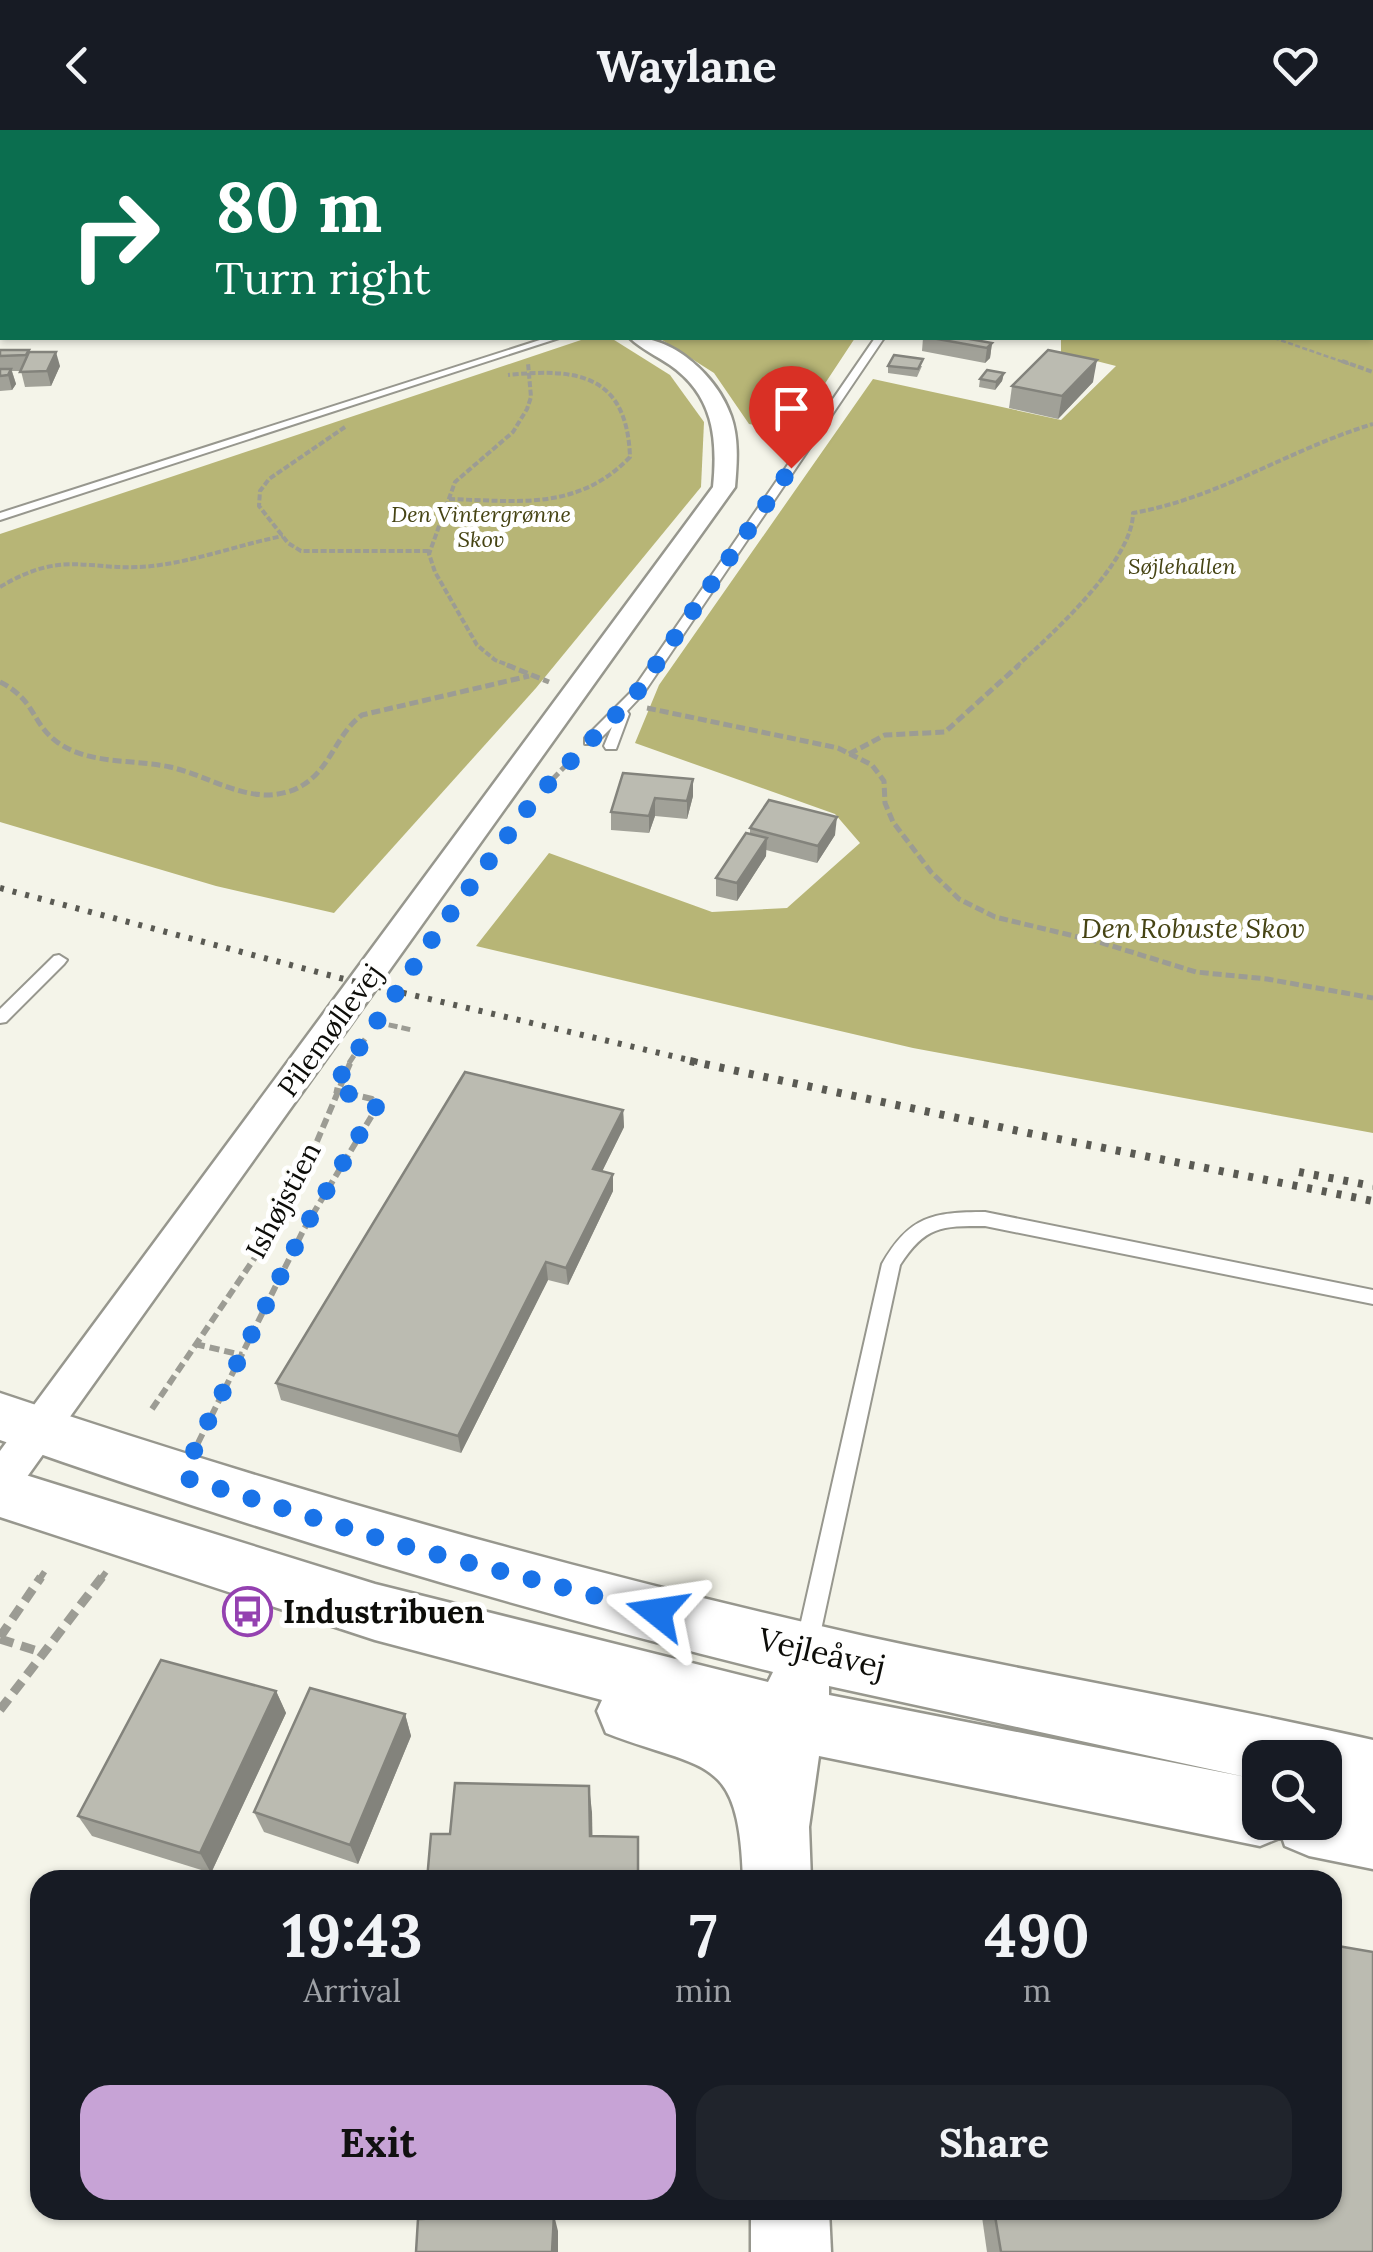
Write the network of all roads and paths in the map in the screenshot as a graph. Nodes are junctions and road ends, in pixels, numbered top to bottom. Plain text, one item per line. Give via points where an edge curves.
1 (548, 340) edge
2 (642, 340) edge
3 (879, 340) edge
4 (1280, 340) edge
5 (522, 348) junction
6 (1373, 372) edge
7 (530, 373) junction
8 (504, 375) dead end
9 (357, 420) dead end
10 (1373, 424) edge
11 (449, 499) junction
12 (0, 516) edge
13 (283, 536) junction
14 (430, 551) junction
15 (0, 587) edge
16 (530, 676) junction
17 (0, 682) edge
18 (578, 692) junction
19 (627, 704) junction
20 (590, 741) joint
21 (611, 746) dead end
22 (849, 754) junction
23 (536, 797) dead end
24 (59, 960) dead end
25 (1373, 998) edge
26 (386, 1007) dead end
27 (0, 1018) edge
28 (376, 1022) junction
29 (412, 1030) dead end
30 (334, 1090) junction
31 (1373, 1298) edge
32 (195, 1344) junction
33 (242, 1355) junction
34 (152, 1409) dead end
35 (18, 1422) edge
36 (186, 1478) junction
37 (0, 1483) edge
38 (0, 1492) edge
39 (131, 1534) junction
40 (45, 1571) dead end
41 (375, 1612) junction
42 (0, 1638) edge
43 (805, 1651) junction
44 (44, 1653) junction
45 (0, 1710) edge
46 (792, 1719) junction
47 (1242, 1744) edge
48 (1342, 1766) edge
49 (1373, 1772) edge
50 (1242, 1809) edge
51 (1342, 1829) edge
52 (1373, 1835) edge
53 (776, 1854) edge
54 (790, 2220) edge
55 (791, 2252) edge

1 - 5 lane
2 - 18 street, Pilemøllevej via 685,367 718,406 728,430 724,487
3 - 19 lane
4 - 6 path
5 - 7 path
5 - 12 lane
7 - 8 path
7 - 11 path via 532,397 520,422 468,468
7 - 11 path via 590,378 626,421 630,457 608,482 568,497
9 - 13 path via 282,468 260,491 259,506
10 - 22 path via 1179,503 1132,513 1133,530 1050,637 945,732 885,735
11 - 14 path
13 - 14 path via 312,554
13 - 15 path via 151,566 54,563
14 - 16 path via 434,572 478,646
16 - 17 path via 372,710 339,734 320,771 302,784 253,796 178,769 77,753 52,741 31,698
16 - 18 path
18 - 35 street, Pilemøllevej
19 - 20 lane
19 - 21 lane
19 - 22 path
20 - 23 path
22 - 25 path via 872,765 884,781 893,822 931,872 960,899 995,917 1196,972
24 - 27 lane
26 - 28 path, Ishøjstien
28 - 29 path
28 - 30 path, Ishøjstien
30 - 32 path, Ishøjstien via 307,1165 273,1230
30 - 33 path via 376,1107 304,1229
31 - 43 lane via 985,1219 942,1219 910,1232 890,1264
32 - 33 path
32 - 34 path, Ishøjstien
33 - 36 path
35 - 36 street, Vejleåvej
35 - 37 street, Pilemøllevej
36 - 43 street, Vejleåvej via 397,1544
38 - 39 street
39 - 41 street
39 - 44 path
40 - 42 path
41 - 46 street
41 - 53 street via 452,1660 722,1738 754,1773
42 - 44 path
43 - 46 street
43 - 47 street, Vejleåvej
44 - 45 path
46 - 50 street
46 - 53 street
48 - 49 street
51 - 52 street
54 - 55 street

